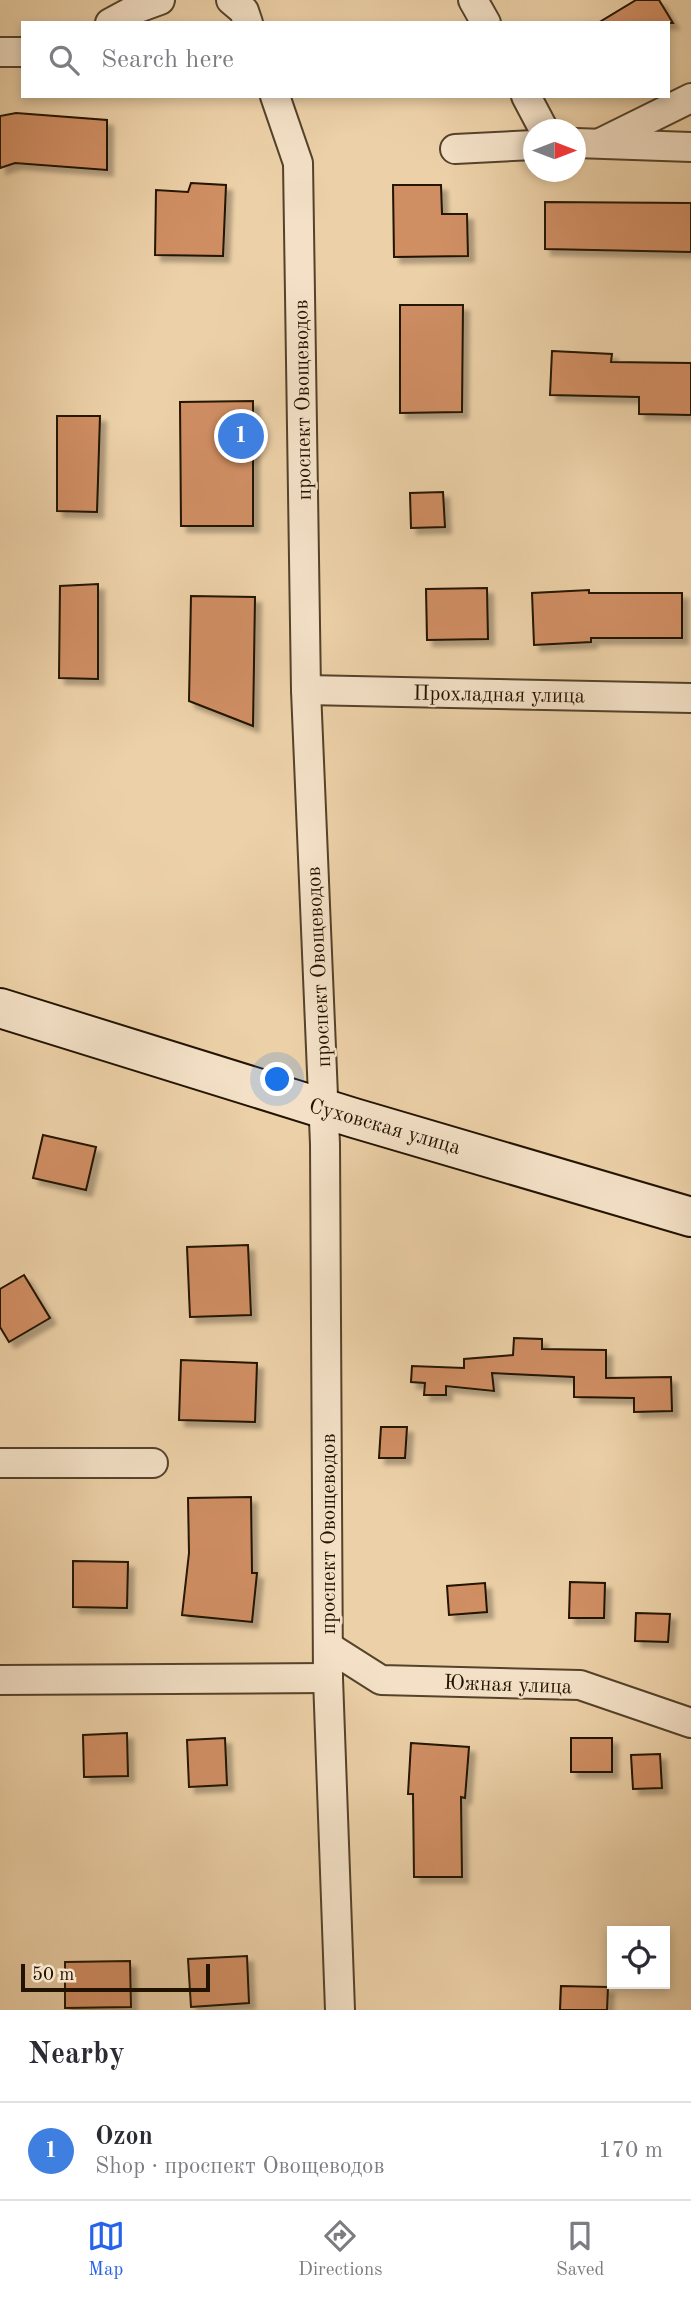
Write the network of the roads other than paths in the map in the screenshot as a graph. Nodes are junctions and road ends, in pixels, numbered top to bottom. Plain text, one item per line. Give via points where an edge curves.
1 (160, 0) edge
2 (231, 0) edge
3 (474, 0) edge
4 (114, 21) edge
5 (247, 21) edge
6 (485, 21) edge
7 (0, 52) edge
8 (21, 52) edge
9 (276, 98) edge
10 (527, 98) edge
11 (691, 98) edge
12 (538, 119) edge
13 (587, 143) edge
14 (523, 146) edge
15 (691, 146) edge
16 (455, 149) dead end
17 (306, 690) junction
18 (691, 698) edge
19 (0, 1008) edge
20 (325, 1109) junction
21 (691, 1217) edge
22 (0, 1463) edge
23 (153, 1463) dead end
24 (329, 1647) junction
25 (328, 1678) junction
26 (0, 1680) edge
27 (691, 1723) edge
28 (340, 2010) edge

1 - 4 street
2 - 5 street via 244,11
3 - 6 street
7 - 8 street
9 - 17 street, проспект Овощеводов via 299,163
10 - 12 street
11 - 13 street
13 - 15 street
14 - 16 street
17 - 18 street, Прохладная улица
17 - 20 street, проспект Овощеводов
19 - 20 street, Суховская улица
20 - 21 street, Суховская улица
20 - 24 street, проспект Овощеводов
22 - 23 street
24 - 25 street, проспект Овощеводов
24 - 27 street, Южная улица via 382,1680 580,1685
25 - 26 street
25 - 28 street, проспект Овощеводов

